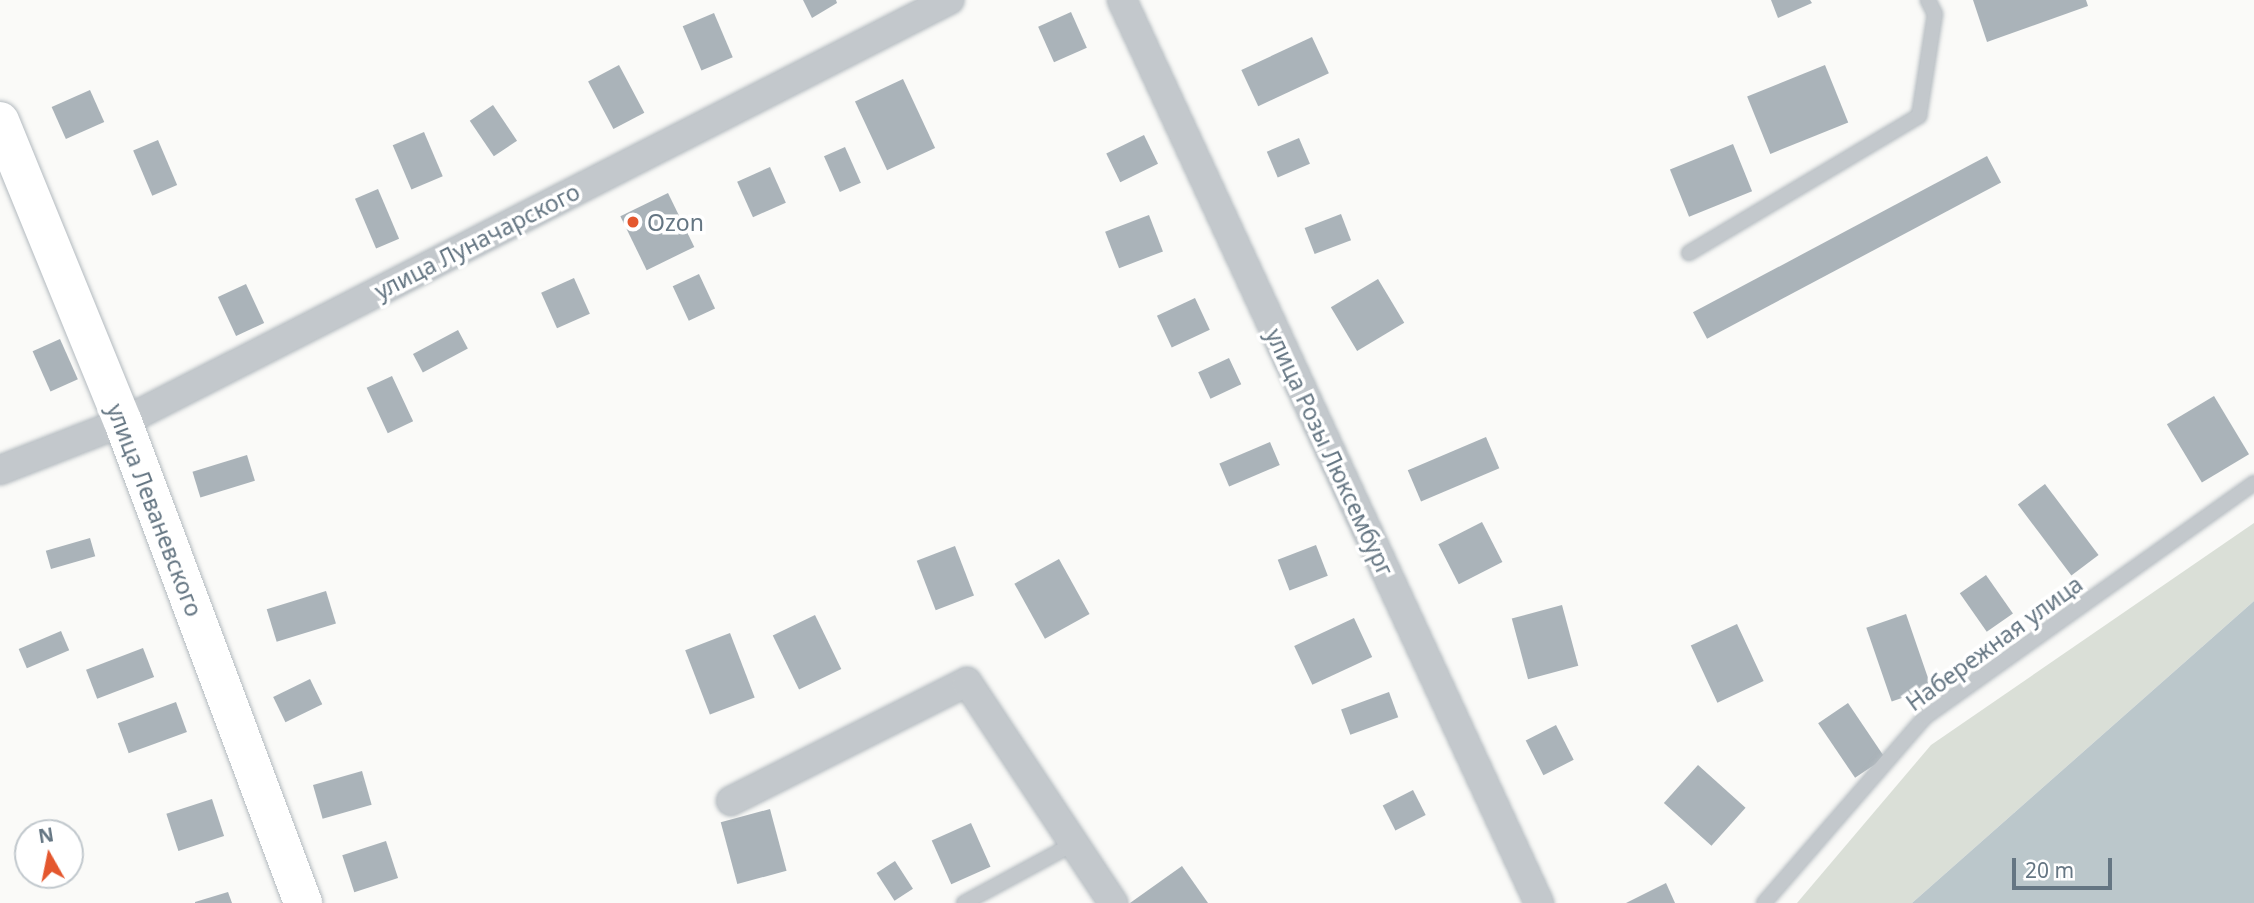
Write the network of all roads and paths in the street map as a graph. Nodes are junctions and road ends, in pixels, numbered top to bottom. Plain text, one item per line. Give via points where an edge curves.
1 (949, 0) edge
2 (1122, 0) edge
3 (1928, 0) edge
4 (0, 121) edge
5 (1689, 253) dead end
6 (123, 422) junction
7 (0, 470) edge
8 (2254, 483) edge
9 (731, 801) dead end
10 (1073, 844) junction
11 (303, 903) edge
12 (964, 903) edge
13 (1113, 903) edge
14 (1539, 903) edge
15 (1764, 903) edge

1 - 6 street, улица Луначарского
2 - 14 street, улица Розы Люксембург
3 - 5 lane via 1935,14 1919,116
4 - 6 street, улица Леваневского
6 - 7 street, улица Луначарского
6 - 11 street, улица Леваневского
8 - 15 lane, Набережная улица via 1925,717
9 - 10 street via 967,682
10 - 12 lane
10 - 13 street

